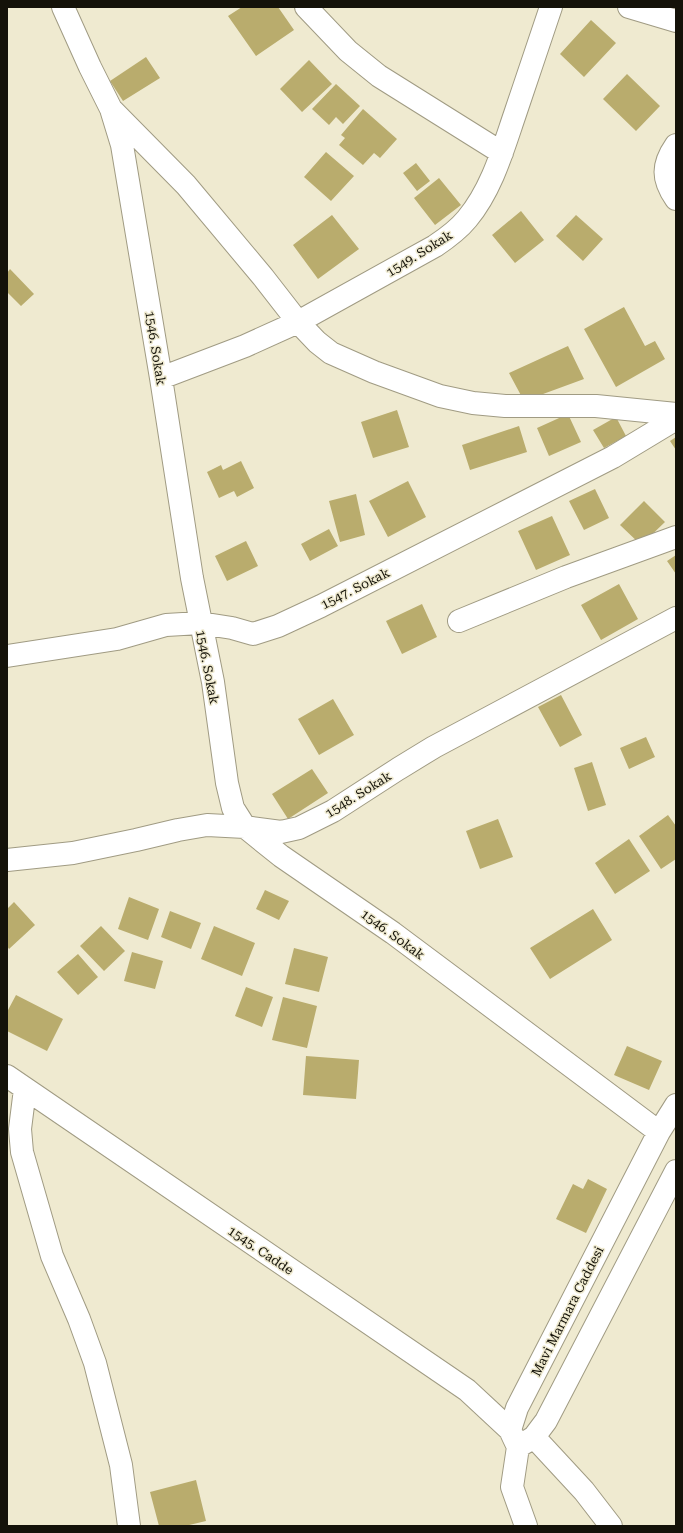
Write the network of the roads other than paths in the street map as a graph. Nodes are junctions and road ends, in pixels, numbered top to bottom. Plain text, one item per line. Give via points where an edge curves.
1 (63, 7) edge
2 (306, 7) edge
3 (551, 7) edge
4 (628, 7) edge
5 (676, 21) edge
6 (111, 109) junction
7 (676, 145) edge
8 (502, 153) junction
9 (676, 199) edge
10 (298, 322) junction
11 (161, 378) junction
12 (676, 414) edge
13 (676, 419) edge
14 (676, 537) edge
15 (676, 618) edge
16 (459, 621) dead end
17 (200, 623) junction
18 (7, 656) edge
19 (245, 827) junction
20 (7, 860) edge
21 (7, 1076) edge
22 (25, 1088) junction
23 (676, 1105) edge
24 (659, 1132) junction
25 (676, 1171) edge
26 (521, 1438) junction
27 (129, 1526) edge
28 (526, 1526) edge
29 (611, 1526) edge

1 - 6 street, 1546. Sokak
2 - 8 street via 348,51 379,76
3 - 8 street, 1549. Sokak
4 - 5 street
6 - 10 street via 186,185 264,277
6 - 11 street, 1546. Sokak via 122,145
7 - 9 street via 665,170 667,184
8 - 10 street, 1549. Sokak via 480,200 454,233
10 - 11 street, 1549. Sokak via 245,346
10 - 12 street via 332,353 374,372 440,396 505,406 596,406
11 - 17 street, 1546. Sokak
13 - 17 street, 1547. Sokak via 606,461 278,626 253,634
14 - 16 street via 566,577
15 - 19 street, 1548. Sokak via 434,747 333,811 299,828 281,832
17 - 18 street, 1547. Sokak via 166,625 117,638
17 - 19 street, 1546. Sokak via 212,682 227,783 233,808
19 - 20 street, 1548. Sokak via 207,825 73,853
19 - 24 street, 1546. Sokak via 281,856 393,933
21 - 22 street, 1545. Cadde
22 - 26 street, 1545. Cadde via 467,1390
22 - 27 street via 20,1129 22,1152 52,1256 95,1363 121,1465
23 - 24 street, Mavi Marmara Caddesi
24 - 26 street, Mavi Marmara Caddesi via 516,1408
25 - 26 street via 546,1422
26 - 28 street, Mavi Marmara Caddesi via 512,1486
26 - 29 street, 1545. Cadde via 584,1491

